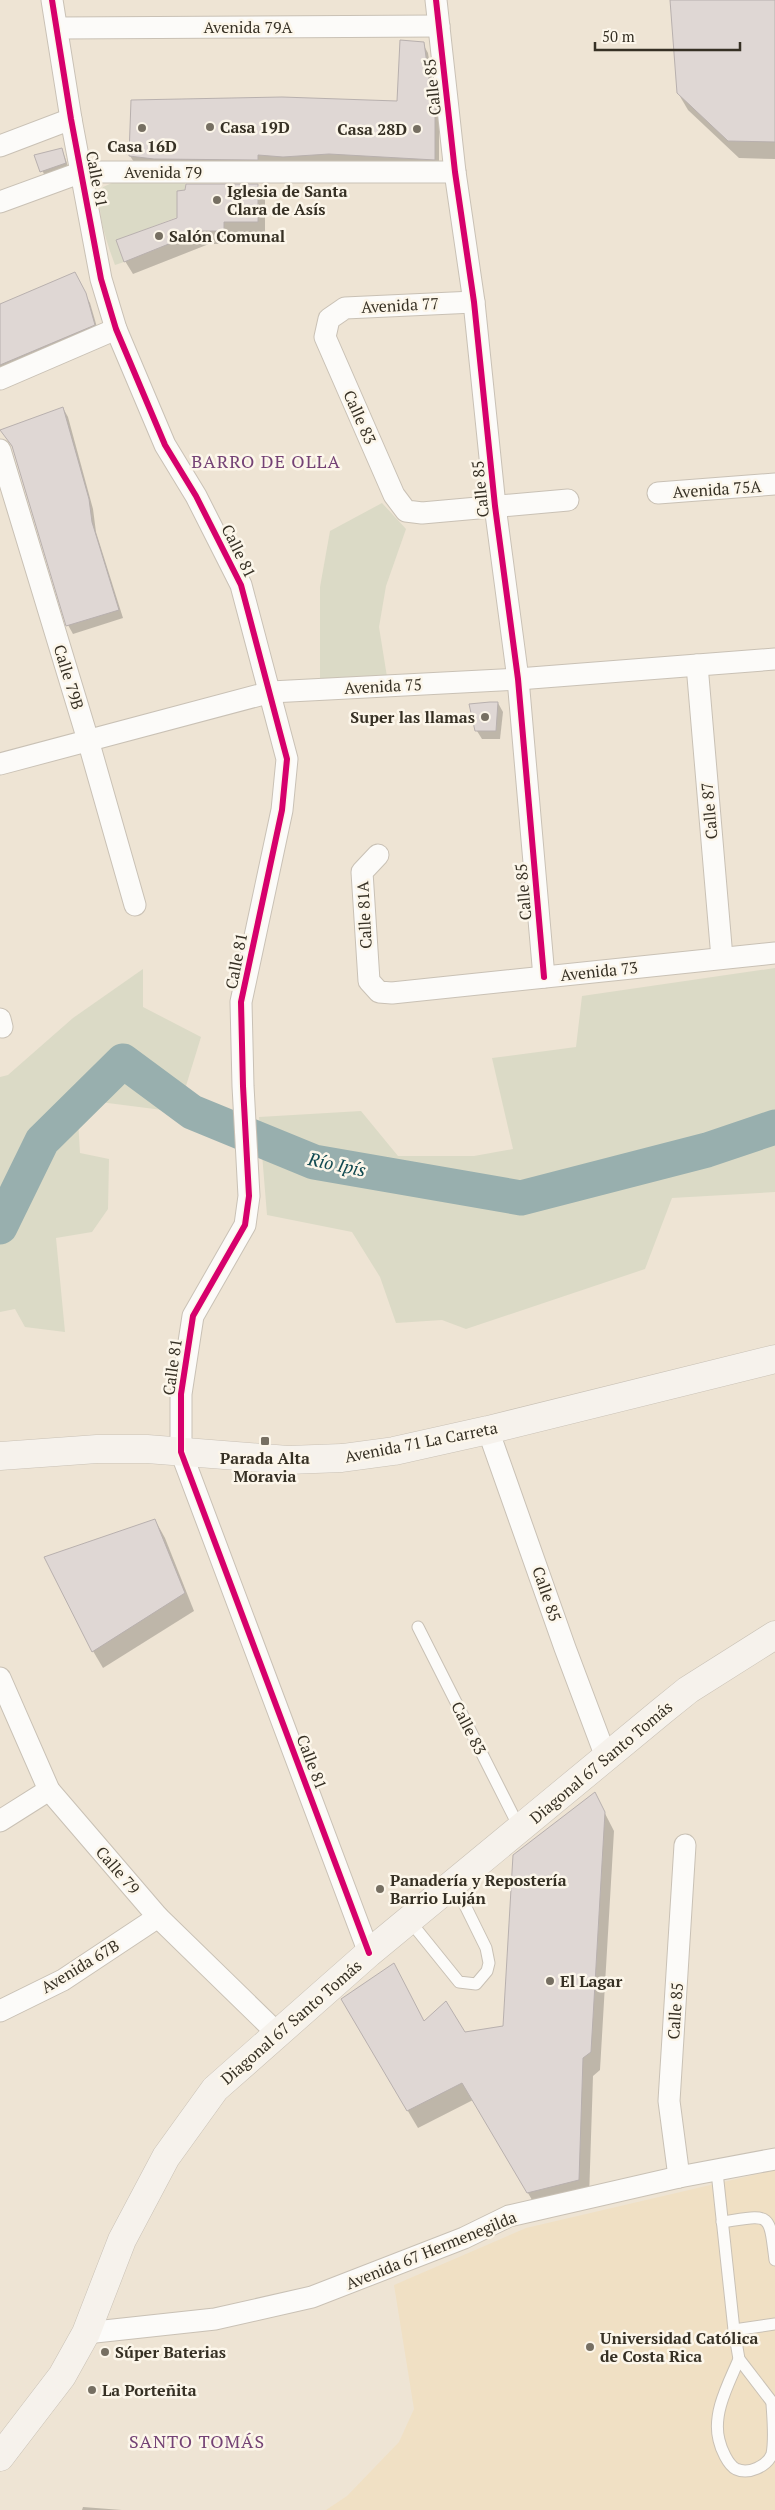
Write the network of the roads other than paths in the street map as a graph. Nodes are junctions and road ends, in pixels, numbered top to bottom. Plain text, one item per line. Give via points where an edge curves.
1 (52, 0) edge
2 (436, 0) edge
3 (439, 26) junction
4 (58, 28) junction
5 (71, 119) junction
6 (0, 146) edge
7 (82, 172) junction
8 (455, 172) junction
9 (0, 202) edge
10 (474, 302) junction
11 (329, 319) joint
12 (116, 329) junction
13 (0, 379) edge
14 (0, 450) edge
15 (775, 484) edge
16 (658, 493) dead end
17 (568, 500) dead end
18 (495, 506) junction
19 (775, 659) edge
20 (697, 665) junction
21 (518, 679) junction
22 (271, 692) junction
23 (88, 740) junction
24 (0, 764) edge
25 (378, 855) dead end
26 (135, 905) dead end
27 (775, 954) edge
28 (722, 958) junction
29 (544, 977) junction
30 (369, 981) joint
31 (775, 1359) edge
32 (488, 1430) junction
33 (181, 1452) junction
34 (0, 1456) edge
35 (418, 1627) dead end
36 (775, 1635) edge
37 (0, 1678) edge
38 (606, 1757) junction
39 (49, 1790) junction
40 (0, 1821) edge
41 (520, 1829) junction
42 (685, 1844) dead end
43 (459, 1893) junction
44 (158, 1917) junction
45 (416, 1929) junction
46 (369, 1953) junction
47 (0, 2011) edge
48 (277, 2033) junction
49 (775, 2160) edge
50 (717, 2172) junction
51 (679, 2177) junction
52 (722, 2222) junction
53 (775, 2260) edge
54 (775, 2324) edge
55 (734, 2330) junction
56 (86, 2333) junction
57 (739, 2359) junction
58 (774, 2405) edge
59 (0, 2457) edge

1 - 4 street, Calle 81
2 - 3 street, Calle 85
3 - 4 street, Avenida 79A
3 - 8 street, Calle 85
4 - 5 street, Calle 81
5 - 6 street
5 - 7 street, Calle 81
7 - 8 street, Avenida 79
7 - 9 street
7 - 12 street, Calle 81 via 102,279
8 - 10 street, Calle 85
10 - 11 street, Avenida 77 via 346,308
10 - 18 street, Calle 85
11 - 18 street, Calle 83 via 325,337 394,495 406,511 422,513
12 - 13 street
12 - 22 street, Calle 81 via 165,445 196,496 241,585
14 - 23 street, Calle 79B
15 - 16 street, Avenida 75A
17 - 18 street
18 - 21 street, Calle 85
19 - 20 street, Avenida 75
20 - 21 street, Avenida 75
20 - 28 street, Calle 87
21 - 22 street, Avenida 75
21 - 29 street, Calle 85
22 - 23 street, Avenida 75
22 - 33 street, Calle 81 via 287,759 282,810 242,1002 249,1196 245,1225 193,1316 181,1394
23 - 24 street, Avenida 75
23 - 26 street, Calle 79B
25 - 30 street, Calle 81A via 362,872
27 - 28 street, Avenida 73
28 - 29 street, Avenida 73
29 - 30 street, Avenida 73 via 392,993 379,992
31 - 32 main road, Avenida 71 La Carreta
32 - 33 main road, Avenida 71 La Carreta via 394,1451 314,1461
32 - 38 street, Calle 85
33 - 34 main road, Avenida 71 La Carreta via 97,1449
33 - 46 street, Calle 81
35 - 41 lane, Calle 83
36 - 38 main road, Diagonal 67 Santo Tomás via 688,1690
37 - 39 street, Calle 79
38 - 41 main road, Diagonal 67 Santo Tomás
39 - 40 street
39 - 44 street, Calle 79
41 - 43 main road, Diagonal 67 Santo Tomás
42 - 51 street, Calle 85 via 669,2101
43 - 45 main road, Diagonal 67 Santo Tomás
43 - 45 lane via 488,1954 487,1972 476,1984 459,1982
44 - 47 street, Avenida 67B via 63,1980
44 - 48 street, Calle 79
45 - 46 main road, Diagonal 67 Santo Tomás
46 - 48 main road, Diagonal 67 Santo Tomás
48 - 56 main road, Diagonal 67 Santo Tomás via 215,2089 166,2157 122,2240
49 - 50 street, Avenida 67 Hermenegilda
50 - 51 street, Avenida 67 Hermenegilda
50 - 52 lane
51 - 56 street, Avenida 67 Hermenegilda via 509,2216 464,2238 312,2297 215,2319
52 - 53 lane via 758,2217 766,2220 771,2226
52 - 55 lane
54 - 55 lane
55 - 57 lane
56 - 59 main road, Diagonal 67 Santo Tomás via 62,2376
57 - 58 lane
57 - 58 lane via 724,2393 718,2418 718,2439 736,2468 747,2471 761,2467 771,2455 775,2437

